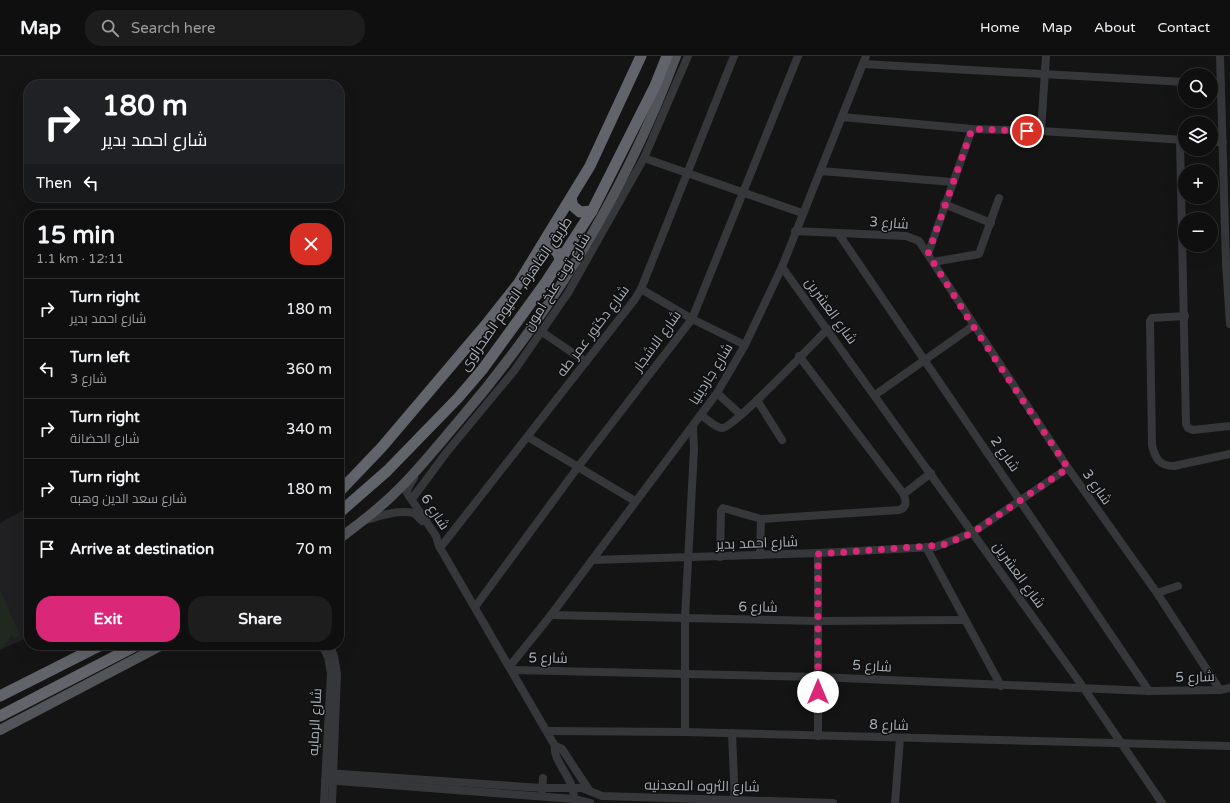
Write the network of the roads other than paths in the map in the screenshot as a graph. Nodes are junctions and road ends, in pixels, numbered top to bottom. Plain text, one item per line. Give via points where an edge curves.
1 (641, 56) edge
2 (667, 56) edge
3 (676, 56) edge
4 (688, 56) edge
5 (734, 56) edge
6 (798, 56) edge
7 (866, 56) edge
8 (1046, 56) edge
9 (1221, 57) edge
10 (863, 64) junction
11 (1044, 75) junction
12 (1178, 82) edge
13 (1218, 84) edge
14 (1221, 84) junction
15 (842, 117) junction
16 (972, 129) junction
17 (1041, 131) junction
18 (1178, 140) edge
19 (1218, 142) edge
20 (1223, 142) junction
21 (1183, 156) edge
22 (644, 158) junction
23 (821, 171) junction
24 (686, 174) junction
25 (952, 182) junction
26 (743, 193) junction
27 (571, 198) junction
28 (999, 198) dead end
29 (944, 204) junction
30 (1225, 207) junction
31 (592, 211) junction
32 (802, 213) junction
33 (1230, 214) edge
34 (991, 223) junction
35 (795, 231) junction
36 (838, 233) junction
37 (541, 249) junction
38 (928, 254) junction
39 (1230, 254) edge
40 (560, 262) junction
41 (933, 262) junction
42 (1226, 263) junction
43 (782, 266) junction
44 (1229, 283) edge
45 (641, 289) junction
46 (1185, 316) junction
47 (692, 318) junction
48 (1230, 324) edge
49 (973, 326) junction
50 (828, 329) junction
51 (542, 332) junction
52 (745, 345) junction
53 (799, 356) junction
54 (586, 362) junction
55 (924, 362) junction
56 (718, 392) junction
57 (875, 395) junction
58 (757, 400) junction
59 (741, 414) junction
60 (701, 415) junction
61 (1230, 426) edge
62 (693, 427) junction
63 (528, 437) junction
64 (782, 440) dead end
65 (1230, 454) edge
66 (578, 467) junction
67 (1068, 468) junction
68 (417, 470) junction
69 (931, 473) junction
70 (344, 487) edge
71 (903, 493) junction
72 (412, 499) junction
73 (1021, 500) junction
74 (635, 501) junction
75 (344, 509) edge
76 (363, 520) junction
77 (761, 520) junction
78 (972, 533) junction
79 (344, 535) edge
80 (440, 547) junction
81 (926, 547) junction
82 (818, 554) junction
83 (760, 555) junction
84 (720, 557) junction
85 (688, 558) junction
86 (592, 560) junction
87 (1178, 586) dead end
88 (1157, 593) junction
89 (475, 607) junction
90 (551, 615) junction
91 (685, 618) junction
92 (965, 620) junction
93 (818, 621) junction
94 (91, 650) edge
95 (127, 650) edge
96 (152, 650) edge
97 (324, 650) edge
98 (332, 650) edge
99 (511, 668) junction
100 (684, 674) junction
101 (818, 677) junction
102 (1001, 686) junction
103 (1083, 687) junction
104 (1230, 688) edge
105 (1220, 690) junction
106 (1149, 691) junction
107 (0, 696) edge
108 (0, 716) edge
109 (0, 730) edge
110 (547, 731) junction
111 (684, 732) junction
112 (732, 733) junction
113 (818, 736) junction
114 (900, 738) junction
115 (1122, 743) junction
116 (555, 746) junction
117 (1230, 746) edge
118 (329, 777) junction
119 (543, 778) dead end
120 (542, 788) junction
121 (573, 788) junction
122 (589, 790) junction
123 (541, 796) junction
124 (574, 798) junction
125 (735, 801) edge
126 (324, 803) edge
127 (332, 803) edge
128 (590, 803) edge
129 (833, 803) edge
130 (895, 803) edge
131 (1162, 803) edge

1 - 27 highway, طريق القاهرة, الفيوم الصحراوى via 602,143
2 - 31 highway, طريق القاهرة, الفيوم الصحراوى via 652,92
3 - 68 main road via 642,141 575,262 543,312 496,376
4 - 22 street, شارع توت عنخ امون
5 - 24 street, شارع دكتور عمر طه
6 - 26 street, شارع الاشجار
7 - 10 street, شارع جاردينيا
8 - 11 street
9 - 14 street
10 - 11 street
10 - 15 street, شارع جاردينيا
11 - 12 street
11 - 17 street
13 - 14 street
14 - 20 street
15 - 16 street
15 - 23 street, شارع جاردينيا
16 - 17 street
16 - 25 street
17 - 18 street
19 - 20 street
20 - 30 street
21 - 46 street
22 - 24 street
22 - 51 street, شارع توت عنخ امون via 581,273
23 - 25 street
23 - 32 street, شارع جاردينيا
24 - 26 street
24 - 45 street, شارع دكتور عمر طه
25 - 29 street
26 - 32 street
26 - 47 street, شارع الاشجار
27 - 31 highway via 573,206 580,212
27 - 37 highway, طريق القاهرة, الفيوم الصحراوى
28 - 34 street
29 - 34 street
29 - 38 street
30 - 33 street
30 - 42 street
31 - 40 highway, طريق القاهرة, الفيوم الصحراوى
32 - 35 street, شارع جاردينيا
34 - 41 street via 979,254
35 - 36 street, شارع 3
35 - 43 street, شارع جاردينيا
36 - 38 street, شارع 3 via 911,236 919,241
36 - 55 street, شارع 2
37 - 40 highway via 548,247 555,250
37 - 70 highway, طريق القاهرة, الفيوم الصحراوى via 492,318 382,447
38 - 41 street, شارع 3
39 - 42 street
40 - 75 highway, طريق القاهرة, الفيوم الصحراوى via 462,394 392,466
41 - 49 street, شارع 3
42 - 44 street
43 - 50 street, شارع العشرين
43 - 52 street, شارع جاردينيا
44 - 48 street
45 - 47 street
45 - 54 street, شارع دكتور عمر طه
46 - 61 street via 1186,426 1193,430
46 - 65 street via 1152,318 1150,321 1152,445 1155,456 1160,464 1174,466
47 - 52 street
47 - 66 street, شارع الاشجار
49 - 55 street
49 - 67 street, شارع 3
50 - 53 street
50 - 57 street, شارع العشرين
51 - 54 street
51 - 72 street, شارع توت عنخ امون
52 - 56 street, شارع جاردينيا
53 - 58 street
53 - 71 street
54 - 63 street, شارع دكتور عمر طه
55 - 57 street
55 - 73 street, شارع 2
56 - 59 street
56 - 60 street, شارع جاردينيا
57 - 69 street, شارع العشرين
58 - 59 street
58 - 64 street
59 - 60 street via 727,427 722,428
60 - 62 street, شارع جاردينيا
62 - 74 street, شارع جاردينيا
62 - 85 street
63 - 66 street
63 - 80 street, شارع دكتور عمر طه
66 - 74 street
66 - 89 street, شارع الاشجار
67 - 73 street, شارع احمد بدير
67 - 88 street, شارع 3
68 - 72 street, شارع 6 via 407,490
68 - 76 main road via 386,502
69 - 71 street
69 - 78 street, شارع العشرين
71 - 77 street via 906,502 899,510
72 - 80 street, شارع 6 via 436,536
73 - 78 street, شارع احمد بدير
73 - 106 street, شارع 2
74 - 86 street, شارع جاردينيا
76 - 79 main road
76 - 80 street, شارع 6 via 391,513 414,513
77 - 83 street
77 - 84 street via 722,509
78 - 81 street, شارع احمد بدير via 943,545
78 - 103 street, شارع العشرين
80 - 89 street, شارع 6
81 - 82 street, شارع احمد بدير
81 - 92 street
82 - 83 street, شارع احمد بدير
82 - 93 street
83 - 84 street, شارع احمد بدير
84 - 85 street, شارع احمد بدير
85 - 86 street, شارع احمد بدير
85 - 91 street
86 - 90 street, شارع جاردينيا
87 - 88 street
88 - 105 street, شارع 3
89 - 99 street, شارع 6
90 - 91 street, شارع 6
90 - 99 street, شارع جاردينيا
91 - 93 street, شارع 6
91 - 100 street
92 - 93 street, شارع 6
92 - 102 street
93 - 101 street
94 - 107 highway
95 - 108 highway
96 - 109 main road
97 - 118 street, شارع الرمايه via 331,673
98 - 118 street, شارع الرمايه via 337,674
99 - 100 street, شارع 5
99 - 110 street, شارع 6
100 - 101 street, شارع 5
100 - 111 street
101 - 102 street, شارع 5
101 - 113 street
102 - 103 street, شارع 5
103 - 106 street, شارع 5
103 - 115 street, شارع العشرين
104 - 105 street, شارع 5
105 - 106 street, شارع 5
110 - 111 street, شارع 8
110 - 116 street, شارع 6
111 - 112 street, شارع 8
112 - 113 street, شارع 8
112 - 125 street
113 - 114 street, شارع 8
114 - 115 street, شارع 8
114 - 130 street
115 - 117 street, شارع 8
115 - 131 street, شارع العشرين
116 - 121 street, شارع 6 via 555,753
116 - 122 street, شارع 6 via 562,749
118 - 120 street, شارع الثروه المعدنيه
118 - 123 street
118 - 126 street, شارع الرمايه
118 - 127 street, شارع الرمايه
119 - 120 street
120 - 121 street, شارع الثروه المعدنيه
120 - 123 street
121 - 122 street, شارع الثروه المعدنيه
121 - 124 street, شارع 6
122 - 125 street, شارع الثروه المعدنيه via 602,796
123 - 124 street
124 - 128 street
125 - 129 street, شارع الثروه المعدنيه

